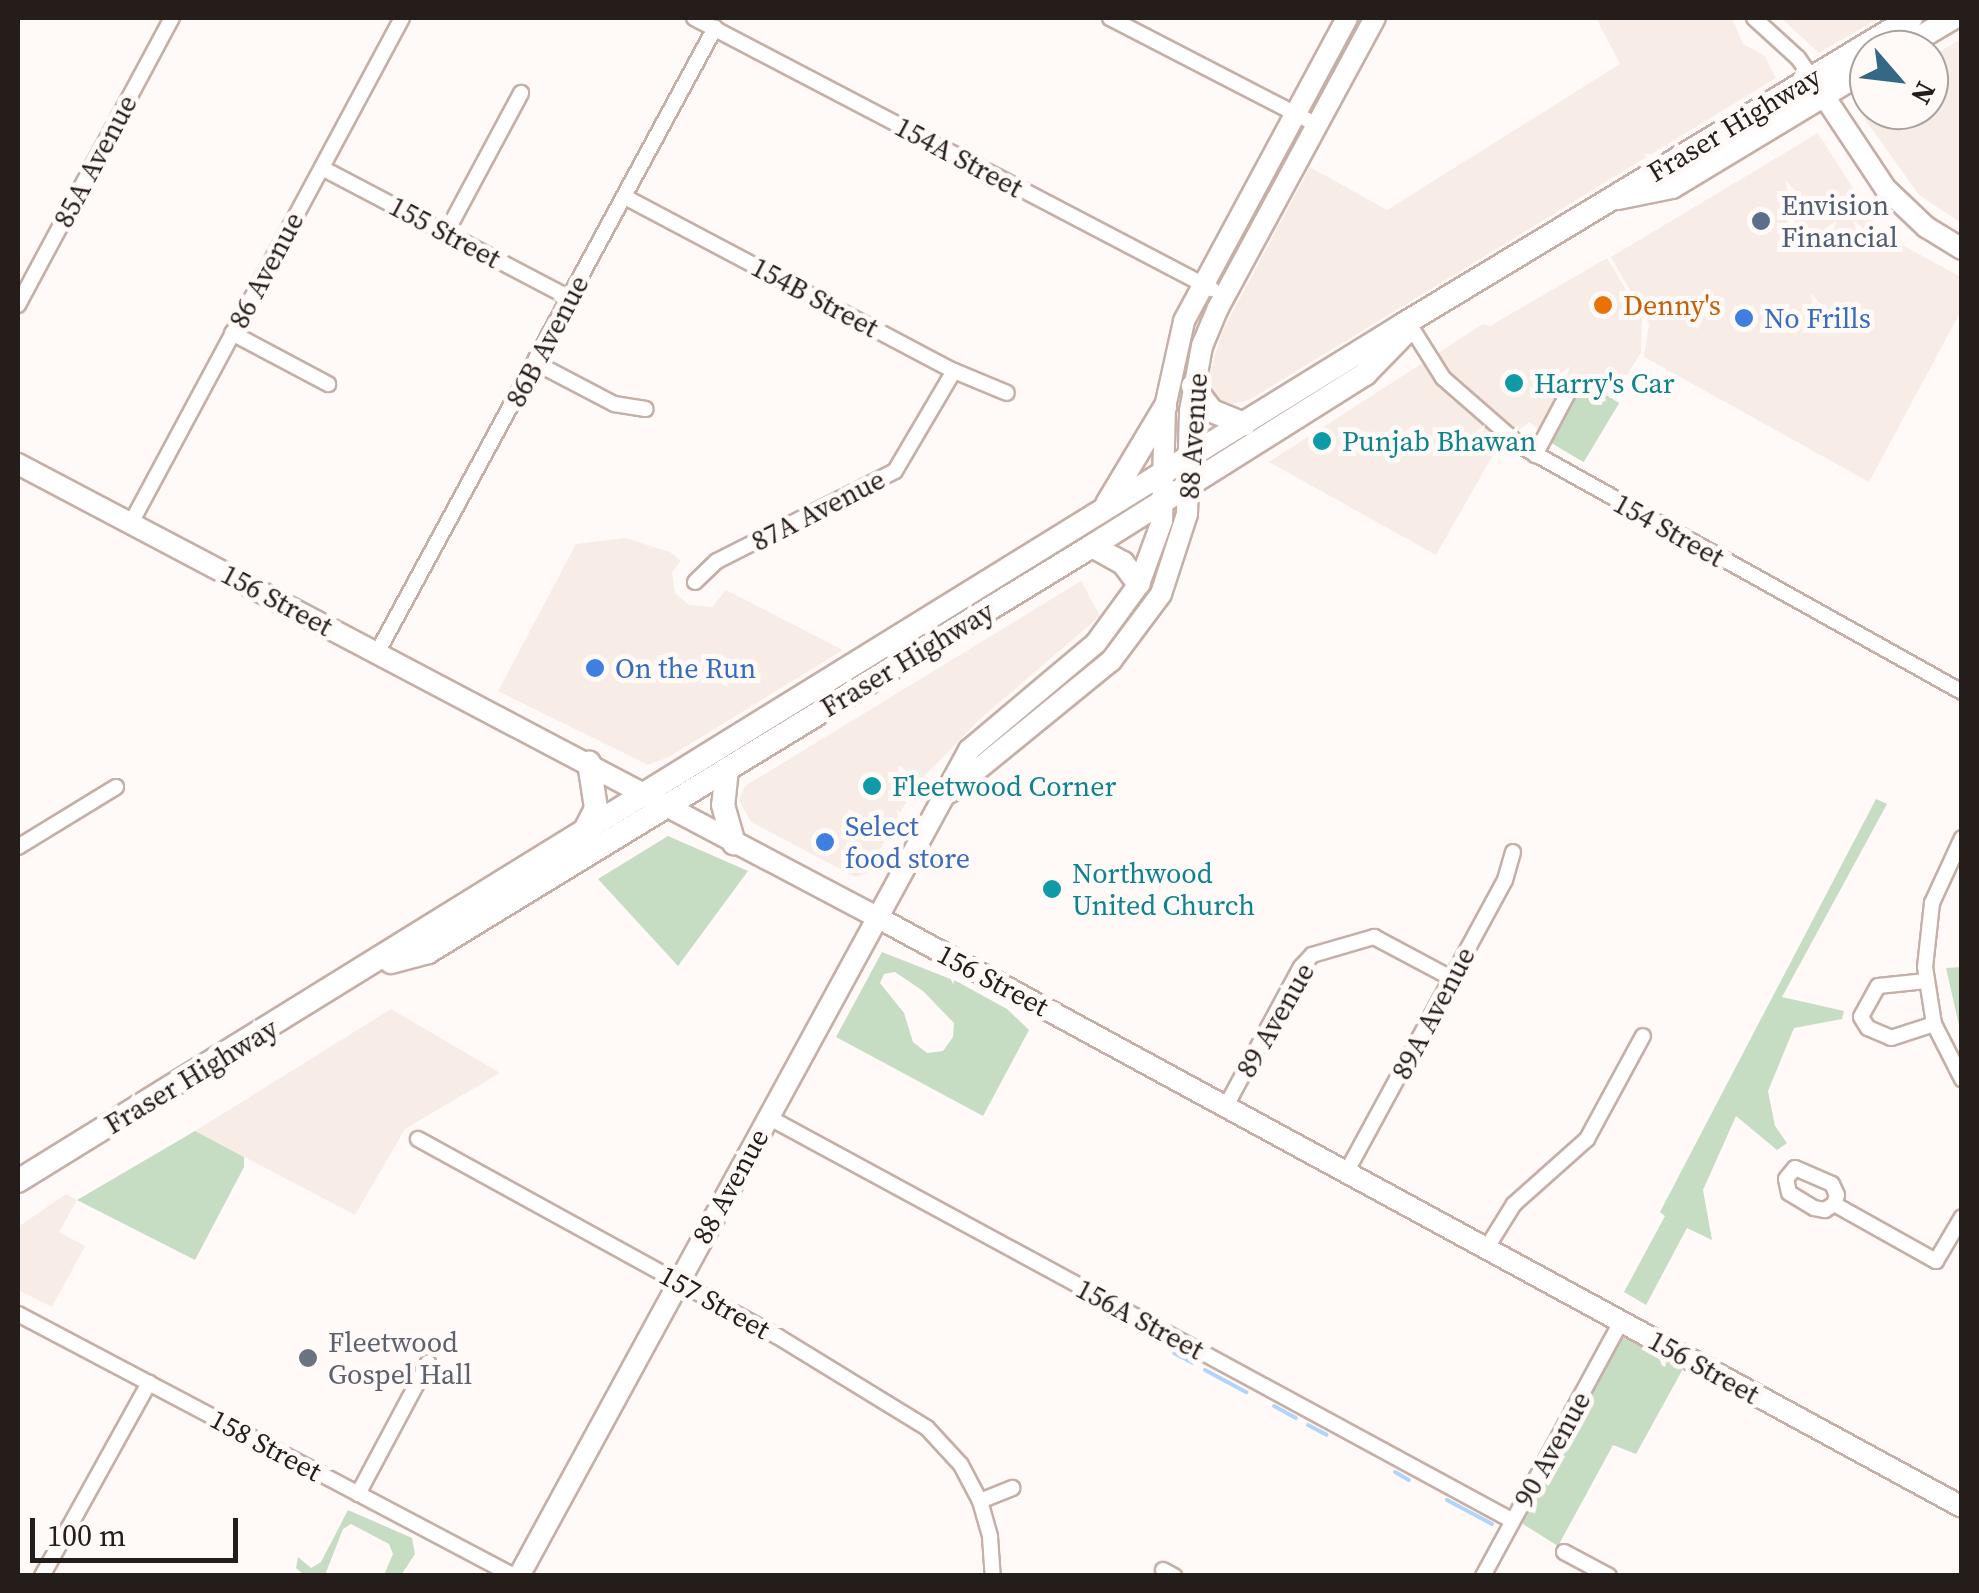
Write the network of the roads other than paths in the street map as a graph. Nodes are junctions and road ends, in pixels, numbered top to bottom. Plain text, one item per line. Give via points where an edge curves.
1 (172, 18) edge
2 (402, 18) edge
3 (694, 18) edge
4 (1110, 18) edge
5 (1348, 18) edge
6 (1375, 18) edge
7 (1754, 18) edge
8 (1911, 18) edge
9 (1139, 24) edge
10 (715, 28) junction
11 (1849, 75) edge
12 (1817, 87) junction
13 (521, 93) dead end
14 (1296, 114) junction
15 (1317, 125) junction
16 (322, 168) junction
17 (625, 197) junction
18 (446, 232) junction
19 (1962, 250) edge
20 (1203, 284) junction
21 (1224, 296) junction
22 (568, 297) junction
23 (18, 305) edge
24 (1419, 319) junction
25 (232, 333) junction
26 (536, 363) junction
27 (954, 370) junction
28 (328, 384) dead end
29 (1193, 386) junction
30 (1569, 390) dead end
31 (1007, 392) dead end
32 (1165, 407) junction
33 (646, 409) dead end
34 (1244, 424) junction
35 (1535, 455) junction
36 (1188, 458) junction
37 (18, 464) edge
38 (1165, 472) junction
39 (1188, 485) junction
40 (1164, 500) junction
41 (1102, 511) junction
42 (130, 524) junction
43 (1092, 546) junction
44 (695, 582) dead end
45 (1139, 584) junction
46 (377, 653) junction
47 (1962, 692) edge
48 (589, 763) junction
49 (727, 769) junction
50 (116, 788) dead end
51 (943, 797) junction
52 (657, 802) junction
53 (578, 838) junction
54 (1962, 838) edge
55 (734, 842) junction
56 (18, 847) edge
57 (1512, 852) dead end
58 (875, 916) junction
59 (364, 970) junction
60 (1451, 978) junction
61 (1926, 981) junction
62 (1934, 1024) junction
63 (1643, 1036) dead end
64 (1962, 1080) edge
65 (1226, 1106) junction
66 (768, 1117) junction
67 (418, 1140) dead end
68 (1347, 1171) junction
69 (18, 1182) edge
70 (1834, 1204) dead end
71 (1962, 1217) edge
72 (1486, 1249) junction
73 (678, 1282) junction
74 (18, 1314) edge
75 (1621, 1322) junction
76 (428, 1363) dead end
77 (149, 1383) junction
78 (1012, 1488) dead end
79 (358, 1494) junction
80 (980, 1501) junction
81 (1962, 1508) edge
82 (1513, 1521) junction
83 (1564, 1552) dead end
84 (42, 1576) edge
85 (516, 1576) edge
86 (993, 1576) edge
87 (1483, 1576) edge
88 (1609, 1576) edge

1 - 23 street, 85A Avenue
2 - 16 street, 86 Avenue
3 - 10 street, 154A Street
4 - 9 street
5 - 14 main road, 88 Avenue
6 - 15 main road, 88 Avenue
7 - 12 street via 1798,58
8 - 12 main road, Fraser Highway
9 - 14 street
10 - 17 street, 86B Avenue
10 - 20 street, 154A Street
11 - 12 main road, Fraser Highway
12 - 19 main road via 1885,188
12 - 24 main road, Fraser Highway via 1610,200
13 - 18 street
14 - 15 street
14 - 20 main road, 88 Avenue
15 - 21 main road, 88 Avenue
16 - 18 street, 155 Street
16 - 25 street, 86 Avenue
17 - 22 street, 86B Avenue
17 - 27 street, 154B Street
18 - 22 street, 155 Street
20 - 21 street, 154A Street
20 - 32 main road, 88 Avenue via 1181,331
21 - 29 main road, 88 Avenue
22 - 26 street, 86B Avenue
24 - 34 main road, Fraser Highway
24 - 35 street, 154 Street via 1443,378
24 - 39 main road, Fraser Highway via 1365,374
25 - 28 street
25 - 42 street, 86 Avenue
26 - 33 street via 614,404
26 - 46 street, 86B Avenue
27 - 31 street, 154B Street
27 - 44 street, 87A Avenue via 895,472 716,561
29 - 34 main road via 1212,411
29 - 36 main road, 88 Avenue
30 - 35 street
32 - 38 main road, 88 Avenue
32 - 41 main road
34 - 36 main road, Fraser Highway
35 - 47 street, 154 Street
36 - 38 main road, Fraser Highway
36 - 39 main road, 88 Avenue
37 - 42 main road, 156 Street
38 - 40 main road, 88 Avenue
38 - 41 main road, Fraser Highway
39 - 40 main road, Fraser Highway
39 - 51 main road, 88 Avenue via 1176,559 1132,640
40 - 43 main road, Fraser Highway
40 - 45 main road, 88 Avenue
41 - 52 main road, Fraser Highway
42 - 46 main road, 156 Street
43 - 45 main road via 1123,563
43 - 49 main road, Fraser Highway
45 - 51 main road, 88 Avenue via 1096,643 969,750
46 - 48 main road, 156 Street
48 - 52 main road, 156 Street
48 - 53 main road via 596,808
49 - 52 main road, Fraser Highway
49 - 55 main road via 723,805
50 - 56 street
51 - 58 main road, 88 Avenue
52 - 53 main road, Fraser Highway
52 - 55 main road, 156 Street
52 - 59 main road, Fraser Highway via 428,952
53 - 59 main road, Fraser Highway
54 - 61 street via 1932,903
55 - 58 main road, 156 Street
57 - 60 street, 89A Avenue via 1504,880
58 - 65 main road, 156 Street
58 - 66 main road, 88 Avenue
59 - 69 main road, Fraser Highway
60 - 65 street, 89 Avenue via 1374,937 1312,955
60 - 68 street, 89A Avenue
61 - 62 street
61 - 62 street via 1878,986 1861,1016 1868,1028 1891,1038
62 - 64 street
63 - 72 street via 1586,1139 1514,1204
65 - 68 main road, 156 Street
66 - 73 main road, 88 Avenue
66 - 82 street, 156A Street
67 - 73 street, 157 Street
68 - 72 main road, 156 Street
70 - 71 street via 1936,1261
72 - 75 main road, 156 Street
73 - 80 street, 157 Street via 917,1420 950,1450
73 - 85 main road, 88 Avenue
74 - 77 street, 158 Street
75 - 81 main road, 156 Street
75 - 82 street, 90 Avenue
76 - 79 street
77 - 79 street, 158 Street
77 - 84 street
78 - 80 street
79 - 85 street, 158 Street
80 - 86 street, 157 Street
82 - 87 street, 90 Avenue
83 - 88 street

